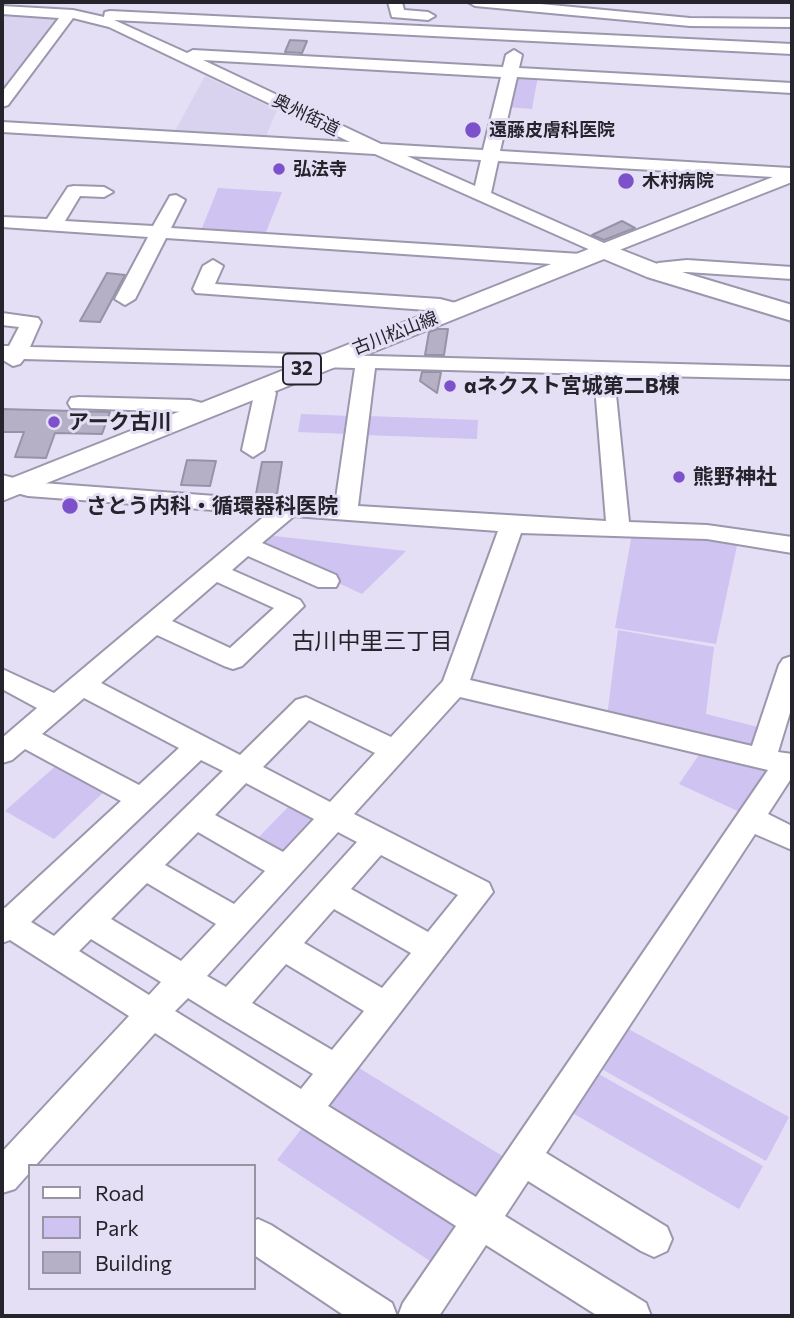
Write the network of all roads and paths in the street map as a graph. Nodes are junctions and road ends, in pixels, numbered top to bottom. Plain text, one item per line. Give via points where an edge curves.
1 (395, 2) edge
2 (476, 2) edge
3 (641, 2) edge
4 (2, 10) edge
5 (71, 14) junction
6 (128, 14) edge
7 (652, 19) junction
8 (792, 23) edge
9 (483, 27) junction
10 (518, 36) junction
11 (792, 49) edge
12 (180, 54) junction
13 (510, 72) junction
14 (792, 88) edge
15 (2, 102) edge
16 (2, 125) edge
17 (370, 146) junction
18 (491, 153) junction
19 (792, 168) edge
20 (792, 175) edge
21 (104, 192) dead end
22 (481, 196) junction
23 (176, 200) dead end
24 (132, 207) dead end
25 (2, 222) edge
26 (53, 225) junction
27 (121, 230) junction
28 (159, 232) junction
29 (592, 255) junction
30 (213, 265) dead end
31 (656, 272) junction
32 (792, 273) edge
33 (125, 299) dead end
34 (456, 309) junction
35 (792, 313) edge
36 (2, 319) edge
37 (10, 356) edge
38 (316, 364) junction
39 (397, 366) junction
40 (365, 369) junction
41 (549, 370) junction
42 (634, 372) junction
43 (792, 373) edge
44 (604, 375) junction
45 (792, 380) edge
46 (258, 387) junction
47 (79, 403) dead end
48 (202, 410) junction
49 (253, 450) dead end
50 (8, 486) edge
51 (289, 507) junction
52 (346, 511) junction
53 (512, 525) junction
54 (618, 527) junction
55 (245, 545) junction
56 (792, 545) edge
57 (214, 571) junction
58 (327, 581) dead end
59 (154, 623) junction
60 (792, 665) edge
61 (2, 678) edge
62 (82, 685) junction
63 (456, 685) junction
64 (56, 706) junction
65 (198, 746) junction
66 (8, 747) edge
67 (395, 751) junction
68 (780, 762) edge
69 (243, 769) junction
70 (141, 799) junction
71 (195, 817) junction
72 (334, 817) junction
73 (750, 818) junction
74 (377, 839) junction
75 (792, 839) edge
76 (144, 867) junction
77 (286, 868) junction
78 (330, 892) junction
79 (237, 921) junction
80 (89, 922) junction
81 (4, 924) edge
82 (282, 946) junction
83 (432, 950) junction
84 (57, 953) junction
85 (184, 979) junction
86 (229, 1006) junction
87 (386, 1007) junction
88 (153, 1013) junction
89 (336, 1070) junction
90 (305, 1109) junction
91 (523, 1158) junction
92 (8, 1160) edge
93 (481, 1220) junction
94 (258, 1237) dead end
95 (654, 1239) dead end
96 (378, 1316) edge
97 (416, 1316) edge
98 (632, 1316) edge

1 - 9 street via 397,14
2 - 7 street
2 - 9 street
3 - 7 street
4 - 5 street, 奥州街道
5 - 6 street, 奥州街道
5 - 15 street
6 - 9 street via 309,17
6 - 12 street, 奥州街道
7 - 8 street
9 - 10 street
10 - 11 street
10 - 13 street
12 - 13 street
12 - 17 street, 奥州街道
13 - 14 street
13 - 18 street
16 - 17 street
17 - 18 street
17 - 22 street, 奥州街道
18 - 19 street
18 - 20 street
18 - 22 street
20 - 29 street
21 - 26 street via 74,191
22 - 29 street, 奥州街道
23 - 28 street
24 - 27 street
25 - 26 street
26 - 27 street
27 - 28 street
28 - 29 street
28 - 33 street
29 - 31 main road
29 - 34 main road, 古川松山線 / 32
30 - 34 street via 203,289
31 - 32 street via 687,266
31 - 35 main road
34 - 38 main road, 古川松山線 / 32
36 - 37 street via 32,322
37 - 38 street
38 - 39 street
38 - 40 street
38 - 46 main road, 古川松山線 / 32
39 - 40 street
39 - 41 street
40 - 52 street
41 - 42 street
41 - 44 street
42 - 43 street
42 - 44 street
42 - 45 street
44 - 54 street
46 - 48 main road, 古川松山線 / 32
46 - 49 street via 265,393
47 - 48 street
48 - 50 main road, 古川松山線 / 32
50 - 51 street
51 - 52 street
51 - 55 street
52 - 53 street
53 - 54 street
53 - 63 street
54 - 56 street via 707,532
55 - 57 street
55 - 58 street
57 - 59 street
57 - 59 street via 291,606 233,660
59 - 62 street
60 - 68 street
61 - 64 street
62 - 64 street
62 - 65 street
63 - 67 street
63 - 68 street
64 - 66 street
65 - 69 street
65 - 70 street
66 - 70 street
67 - 69 street via 306,707
67 - 72 street
68 - 73 street
69 - 71 street
69 - 72 street
70 - 81 street
71 - 76 street
71 - 77 street
72 - 74 street
72 - 77 street
73 - 75 street
73 - 91 street
74 - 78 street
74 - 83 street via 478,892
76 - 79 street
76 - 80 street
77 - 79 street
78 - 82 street
78 - 83 street
79 - 85 street
80 - 84 street
80 - 85 street
81 - 84 street
82 - 86 street
82 - 87 street
83 - 87 street
84 - 88 street
85 - 86 street
85 - 88 street
86 - 89 street
87 - 89 street
88 - 90 street
88 - 92 street
89 - 90 street
90 - 93 street
91 - 93 street
91 - 95 street
93 - 97 street
93 - 98 street
94 - 96 street

